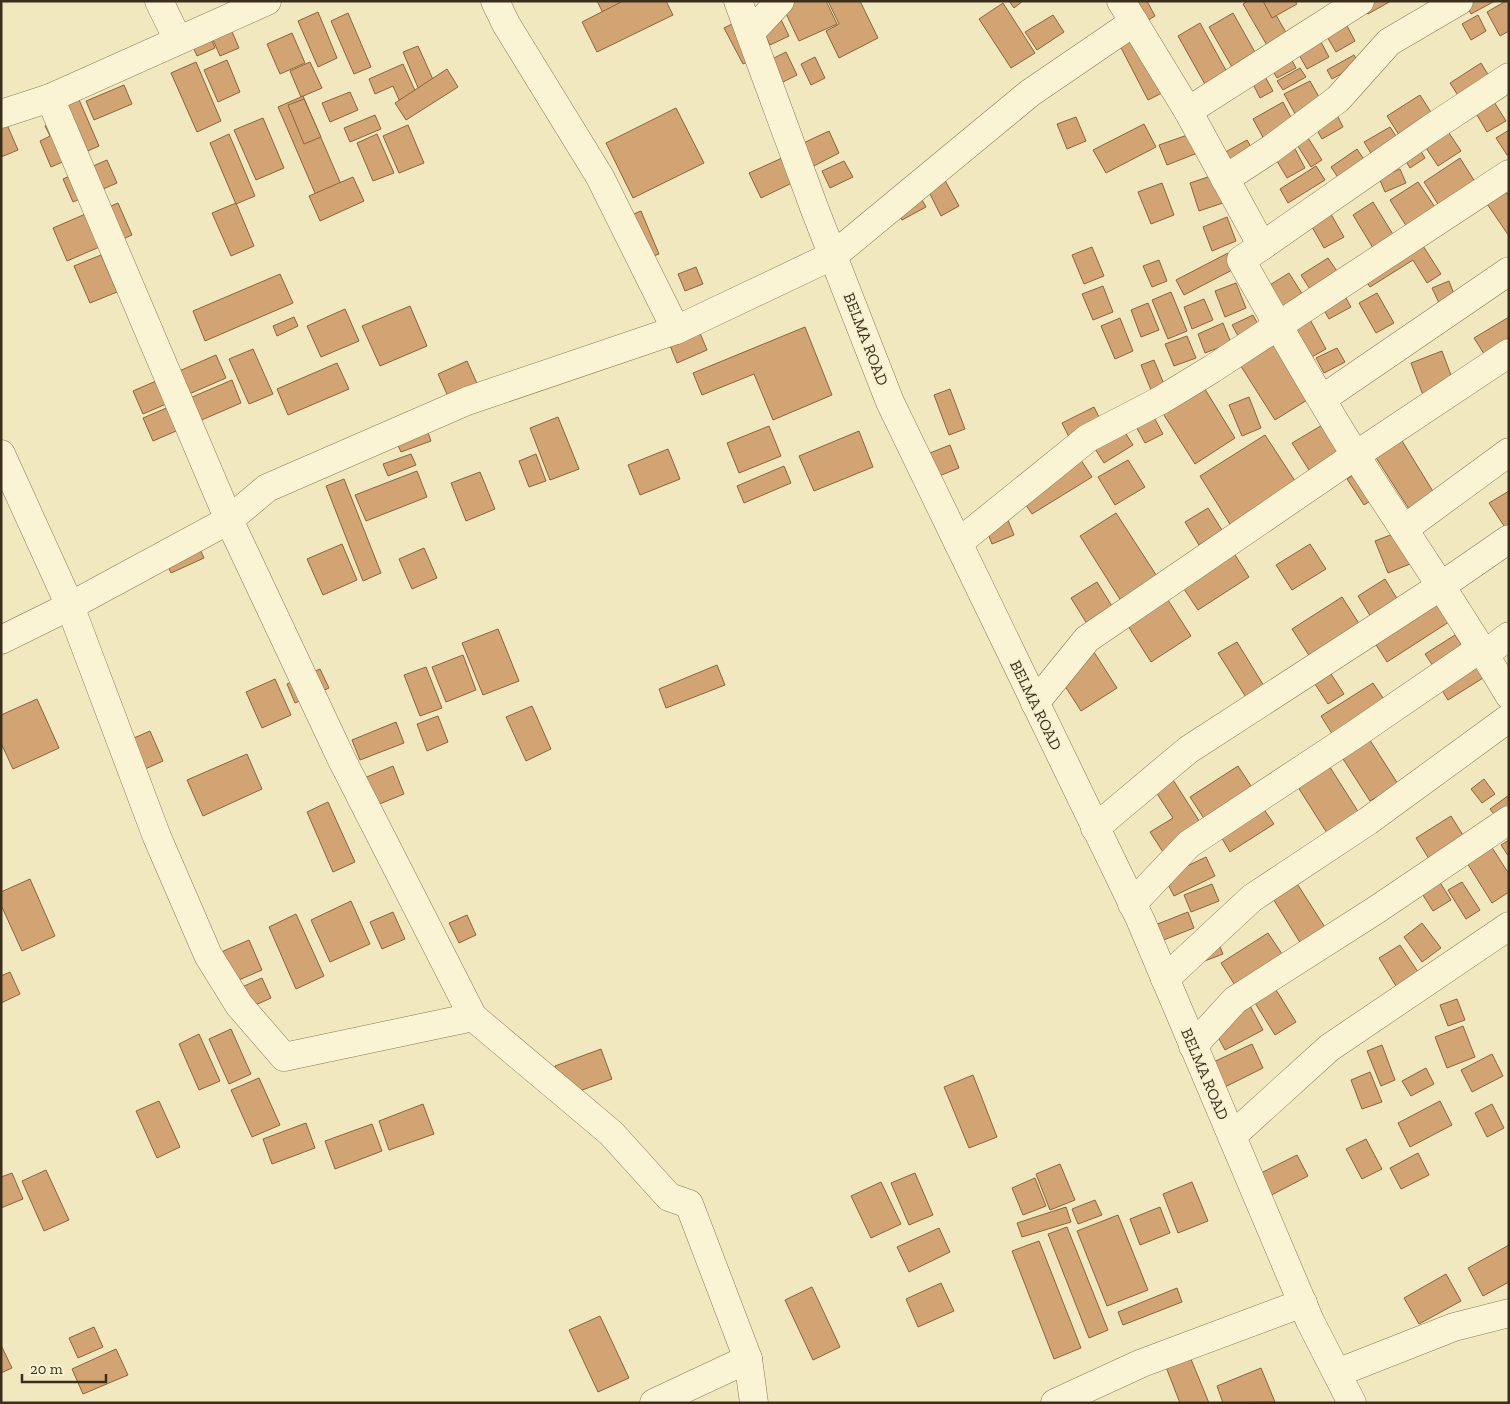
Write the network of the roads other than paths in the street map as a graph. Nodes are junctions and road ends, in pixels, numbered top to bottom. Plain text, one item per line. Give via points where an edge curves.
1 (160, 1) edge
2 (267, 1) edge
3 (495, 1) edge
4 (738, 1) edge
5 (780, 1) edge
6 (1360, 1) edge
7 (1459, 1) edge
8 (1128, 12) edge
9 (750, 34) junction
10 (178, 40) junction
11 (1509, 77) edge
12 (50, 98) junction
13 (1188, 111) junction
14 (1, 114) edge
15 (1509, 174) edge
16 (1225, 179) junction
17 (1262, 246) junction
18 (834, 255) junction
19 (1509, 271) edge
20 (1278, 327) junction
21 (676, 330) junction
22 (1509, 353) edge
23 (1322, 399) junction
24 (1509, 452) edge
25 (1, 454) edge
26 (1356, 455) junction
27 (229, 520) junction
28 (1404, 529) junction
29 (1509, 539) edge
30 (958, 543) junction
31 (1441, 586) junction
32 (70, 606) junction
33 (1509, 636) edge
34 (1, 640) edge
35 (1483, 651) junction
36 (1509, 694) edge
37 (1035, 703) junction
38 (1509, 718) edge
39 (1509, 820) edge
40 (1095, 828) junction
41 (1132, 904) junction
42 (1509, 926) edge
43 (1165, 979) junction
44 (473, 1017) junction
45 (1193, 1046) junction
46 (1232, 1136) junction
47 (1303, 1303) junction
48 (1509, 1313) edge
49 (748, 1359) junction
50 (1337, 1373) junction
51 (654, 1403) edge
52 (754, 1403) edge
53 (1055, 1403) edge
54 (1352, 1403) edge

1 - 10 street
2 - 10 street
3 - 21 street via 600,177
4 - 9 street, BELMA ROAD
5 - 9 street
6 - 13 street
7 - 16 street via 1389,42 1338,99
8 - 13 street
8 - 18 street
9 - 18 street, BELMA ROAD
10 - 12 street
11 - 17 street
12 - 14 street
12 - 27 street
13 - 16 street
15 - 20 street
16 - 17 street
17 - 20 street via 1241,260
18 - 21 street
18 - 30 street, BELMA ROAD via 890,402
19 - 23 street
20 - 23 street
20 - 30 street via 1160,400 1088,438
21 - 27 street via 458,405 267,488
22 - 26 street
23 - 26 street
24 - 28 street
25 - 32 street
26 - 28 street
26 - 37 street via 1087,640
27 - 32 street
27 - 44 street via 342,760
28 - 31 street
29 - 31 street
30 - 37 street, BELMA ROAD
31 - 35 street
31 - 40 street via 1188,750
32 - 34 street
32 - 44 street via 157,837 208,955 239,1005 284,1056
33 - 35 street
35 - 36 street
35 - 41 street via 1189,844
37 - 40 street, BELMA ROAD
38 - 43 street via 1368,821 1252,898
39 - 45 street via 1235,1000
40 - 41 street, BELMA ROAD
41 - 43 street, BELMA ROAD
42 - 46 street via 1329,1048
43 - 45 street, BELMA ROAD
44 - 49 street via 611,1133 669,1197 690,1204
45 - 46 street, BELMA ROAD
46 - 47 street, BELMA ROAD
47 - 50 street, BELMA ROAD
47 - 53 street via 1142,1363
48 - 50 street via 1454,1328
49 - 51 street
49 - 52 street
50 - 54 street, BELMA ROAD

